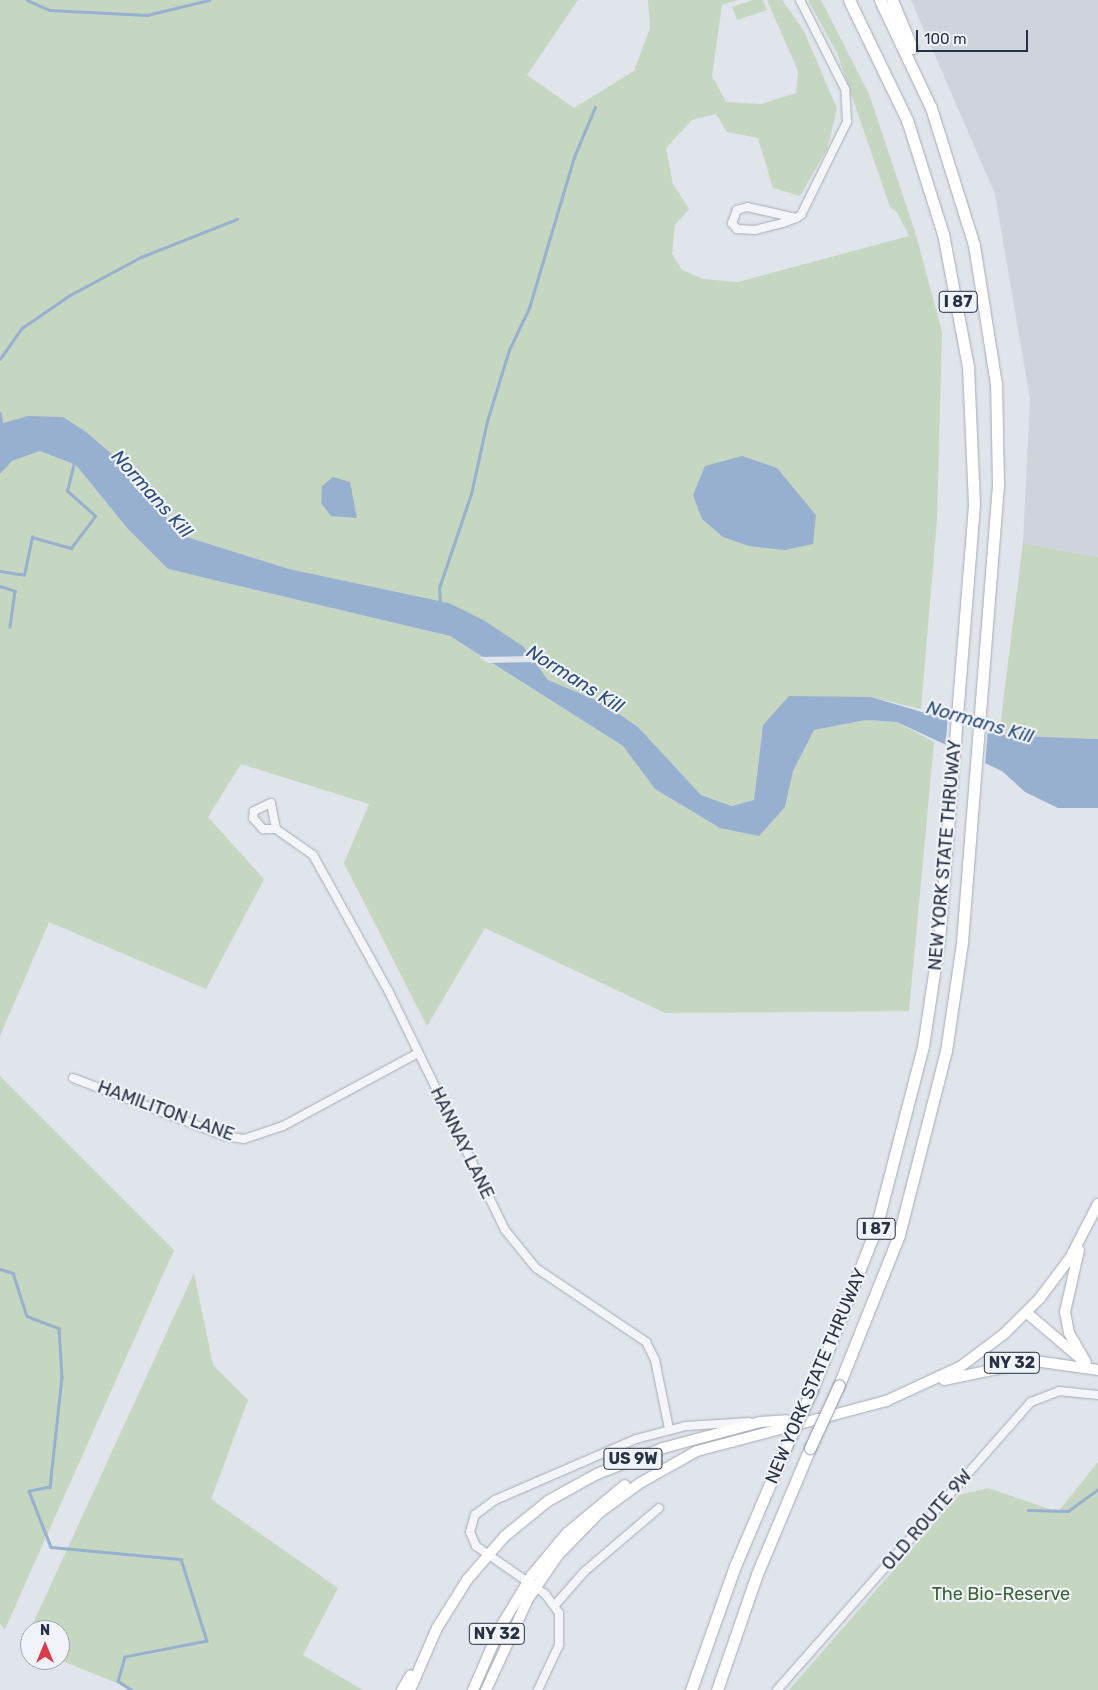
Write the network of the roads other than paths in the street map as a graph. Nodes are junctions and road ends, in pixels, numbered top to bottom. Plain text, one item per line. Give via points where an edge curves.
1 (800, 0) edge
2 (849, 0) edge
3 (880, 0) edge
4 (892, 0) edge
5 (931, 108) junction
6 (796, 218) junction
7 (276, 829) dead end
8 (418, 1053) junction
9 (73, 1078) dead end
10 (1098, 1204) edge
11 (1084, 1233) junction
12 (1027, 1313) junction
13 (1086, 1362) junction
14 (1098, 1370) edge
15 (928, 1384) junction
16 (1098, 1395) edge
17 (806, 1419) junction
18 (760, 1422) junction
19 (669, 1429) junction
20 (660, 1508) dead end
21 (486, 1556) junction
22 (531, 1585) junction
23 (554, 1605) junction
24 (425, 1653) junction
25 (402, 1690) edge
26 (410, 1690) edge
27 (474, 1690) edge
28 (486, 1690) edge
29 (538, 1690) edge
30 (691, 1690) edge
31 (717, 1690) edge
32 (777, 1690) edge

1 - 6 street via 843,84 849,112 808,206
2 - 30 highway, NEW YORK STATE THRUWAY / I 87, bridge via 914,138 958,299 974,465 966,623 948,834 932,993 906,1124 868,1253 735,1566
3 - 5 highway, NEW YORK STATE THRUWAY / I 87
4 - 5 highway via 932,98
5 - 31 highway, NEW YORK STATE THRUWAY / I 87, bridge via 974,245 996,384 998,484 988,635 955,996 929,1129 890,1261 757,1574
6 - 6 street via 747,207 737,210 732,223 737,229 748,230
7 - 8 street, HANNAY LANE via 314,856
8 - 9 street, HAMILITON LANE via 283,1126 244,1139 225,1136
8 - 19 street, HANNAY LANE via 515,1245 536,1268 646,1342 655,1360
10 - 11 main road, US 9W
11 - 12 main road, US 9W
11 - 13 main road via 1065,1312 1069,1333
12 - 13 main road, NY 32
12 - 15 main road, US 9W via 980,1353
13 - 14 main road, NY 32
14 - 15 main road, NY 32 via 1056,1362 1023,1362
15 - 17 main road, US 9W via 875,1405
16 - 32 street, OLD ROUTE 9W via 1059,1391 1031,1402
17 - 18 main road, US 9W
17 - 22 main road, US 9W via 723,1442 673,1462 590,1521
18 - 19 street
18 - 21 main road, US 9W via 676,1444 597,1474 537,1510
19 - 21 street via 614,1448 481,1508 472,1518 470,1532
20 - 23 street via 585,1571
21 - 22 street
21 - 24 main road, US 9W via 451,1603
22 - 23 street
22 - 27 main road, NY 32 via 500,1628
22 - 28 main road, US 9W
23 - 29 street via 561,1624 560,1640
24 - 25 main road
24 - 26 main road, US 9W

